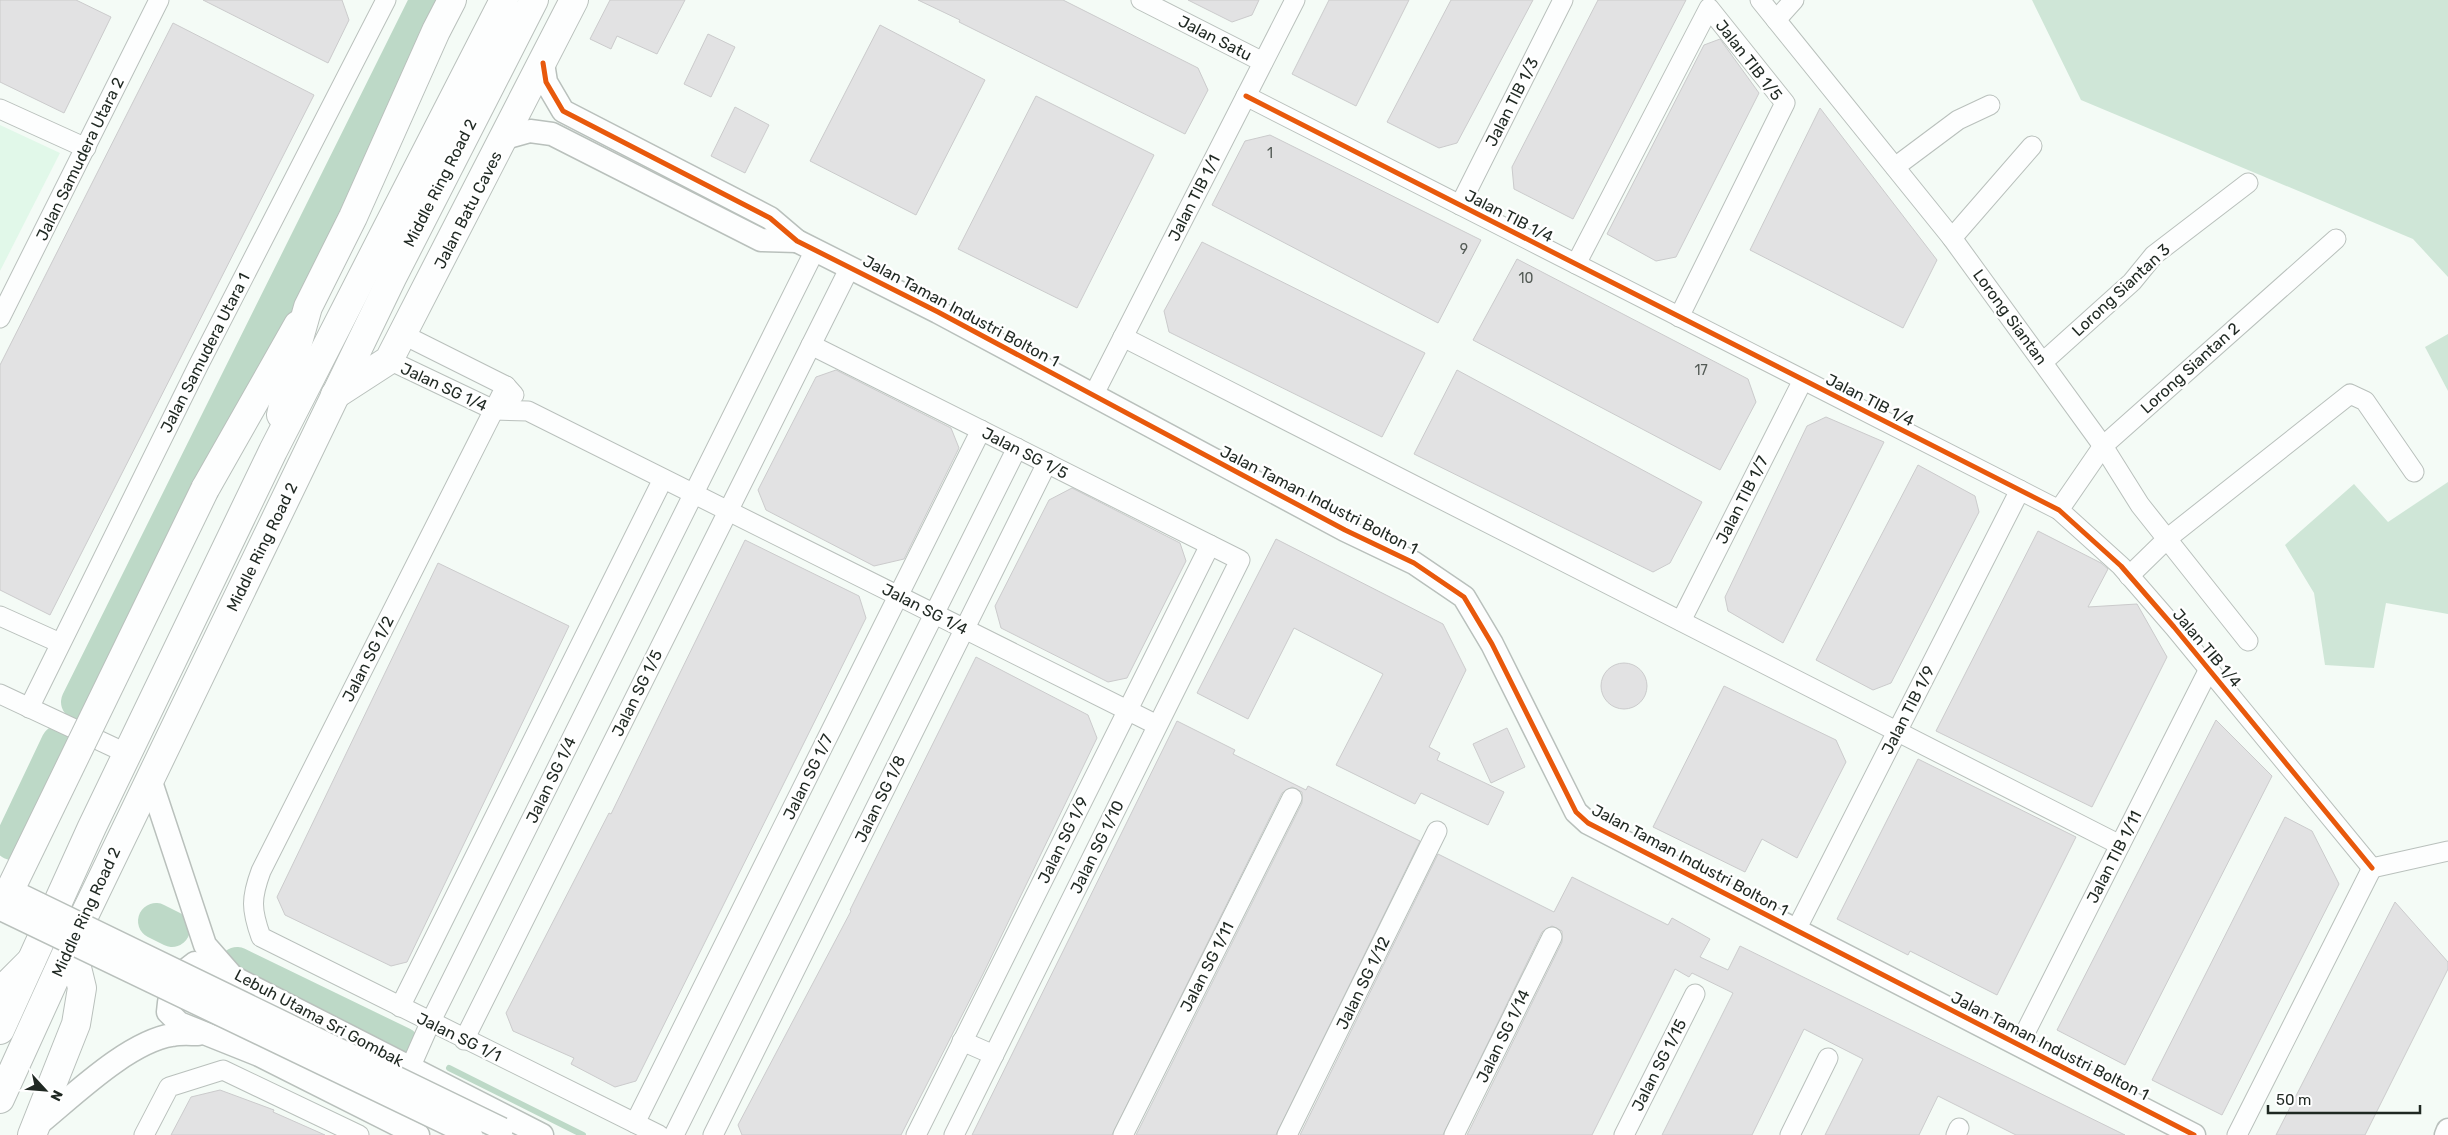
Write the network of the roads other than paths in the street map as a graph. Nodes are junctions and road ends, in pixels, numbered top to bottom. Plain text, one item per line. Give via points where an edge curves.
1 (159, 0) edge
2 (452, 0) edge
3 (504, 0) edge
4 (534, 0) edge
5 (574, 0) edge
6 (1141, 0) edge
7 (1294, 0) edge
8 (1563, 0) edge
9 (1760, 0) edge
10 (1794, 0) edge
11 (383, 1) edge
12 (1776, 20) junction
13 (543, 62) junction
14 (1263, 62) junction
15 (1246, 96) junction
16 (1990, 105) dead end
17 (0, 110) edge
18 (505, 138) junction
19 (2032, 146) dead end
20 (86, 148) junction
21 (1895, 167) junction
22 (2248, 183) dead end
23 (1460, 205) junction
24 (1952, 238) junction
25 (2336, 238) dead end
26 (806, 245) junction
27 (1576, 264) junction
28 (850, 266) junction
29 (308, 307) junction
30 (1679, 317) junction
31 (0, 318) edge
32 (404, 335) junction
33 (1123, 337) junction
34 (811, 345) junction
35 (389, 360) junction
36 (2043, 362) junction
37 (1803, 380) junction
38 (506, 386) junction
39 (335, 395) junction
40 (1093, 396) junction
41 (494, 410) junction
42 (528, 411) junction
43 (980, 430) junction
44 (2103, 446) junction
45 (1017, 448) junction
46 (273, 451) junction
47 (1047, 464) junction
48 (2414, 472) dead end
49 (663, 479) junction
50 (2020, 490) junction
51 (694, 494) junction
52 (2059, 510) junction
53 (728, 511) junction
54 (2168, 538) junction
55 (1210, 545) junction
56 (1240, 560) joint
57 (2129, 576) junction
58 (898, 596) junction
59 (934, 614) junction
60 (0, 616) edge
61 (1681, 621) junction
62 (965, 629) junction
63 (2248, 641) dead end
64 (60, 643) junction
65 (2208, 669) junction
66 (0, 694) edge
67 (30, 708) junction
68 (1127, 710) junction
69 (1157, 725) junction
70 (1897, 731) junction
71 (128, 754) junction
72 (150, 779) junction
73 (1292, 798) dead end
74 (1437, 830) dead end
75 (2120, 845) junction
76 (2448, 851) edge
77 (2372, 868) junction
78 (4, 903) edge
79 (1796, 930) junction
80 (1552, 936) dead end
81 (261, 937) joint
82 (71, 942) junction
83 (32, 960) junction
84 (233, 977) junction
85 (0, 992) edge
86 (1695, 994) dead end
87 (400, 1007) junction
88 (430, 1023) junction
89 (0, 1030) edge
90 (209, 1033) junction
91 (464, 1040) junction
92 (962, 1041) junction
93 (2019, 1044) junction
94 (994, 1055) junction
95 (1828, 1058) dead end
96 (411, 1066) junction
97 (0, 1099) edge
98 (635, 1123) junction
99 (393, 1130) edge
100 (2448, 1130) edge
101 (34, 1131) edge
102 (508, 1132) edge
103 (144, 1135) edge
104 (359, 1135) edge
105 (418, 1135) edge
106 (471, 1135) edge
107 (542, 1135) edge
108 (659, 1135) edge
109 (674, 1135) edge
110 (713, 1135) edge
111 (916, 1135) edge
112 (954, 1135) edge
113 (1122, 1135) edge
114 (1288, 1135) edge
115 (1454, 1135) edge
116 (1624, 1135) edge
117 (1790, 1135) edge
118 (2194, 1135) edge
119 (2237, 1135) edge
120 (2446, 1135) edge

1 - 20 street, Jalan Samudera Utara 2
2 - 29 main road via 353,217
3 - 46 main road, Middle Ring Road 2
4 - 39 main road, Middle Ring Road 2
5 - 13 main road, Jalan Batu Caves
6 - 14 street, Jalan Satu
7 - 14 street, Jalan TIB 1/1
8 - 23 street, Jalan TIB 1/3
9 - 12 street, Lorong Siantan
10 - 12 street
11 - 64 street, Jalan Samudera Utara 1
12 - 21 street, Lorong Siantan
13 - 18 main road, Jalan Batu Caves
13 - 26 street, Jalan Taman Industri Bolton 1 via 546,82 564,111 770,218
14 - 15 street, Jalan TIB 1/1
15 - 23 street, Jalan TIB 1/4
15 - 33 street, Jalan TIB 1/1
16 - 21 street via 1958,120
17 - 20 street
18 - 26 street, Jalan Taman Industri Bolton 1 via 530,131 552,134 761,240
18 - 32 main road, Jalan Batu Caves
19 - 24 street
20 - 31 street, Jalan Samudera Utara 2
21 - 24 street, Lorong Siantan
22 - 36 street, Lorong Siantan 3 via 2154,255 2132,282
23 - 27 street, Jalan TIB 1/4
24 - 36 street, Lorong Siantan
25 - 44 street, Lorong Siantan 2
26 - 28 street, Jalan Taman Industri Bolton 1
26 - 51 street, Jalan SG 1/4
27 - 30 street, Jalan TIB 1/4
27 - 30 street, Jalan TIB 1/5 via 1709,8 1785,103
28 - 34 street, Jalan SG 1/5
28 - 40 street, Jalan Taman Industri Bolton 1
29 - 46 main road via 292,360
29 - 78 main road, bridge via 205,489
30 - 37 street, Jalan TIB 1/4
32 - 35 main road, Jalan Batu Caves
32 - 38 street
33 - 40 street, Jalan TIB 1/1
33 - 61 street
34 - 43 street, Jalan SG 1/5
34 - 53 street, Jalan SG 1/5
35 - 39 main road, Jalan Batu Caves
35 - 41 street, Jalan SG 1/4
36 - 44 street, Lorong Siantan
37 - 50 street, Jalan TIB 1/4
37 - 61 street, Jalan TIB 1/7
38 - 41 street, Jalan SG 1/2
38 - 42 street
39 - 72 main road, Middle Ring Road 2
40 - 79 street, Jalan Taman Industri Bolton 1 via 1345,530 1414,563 1464,598 1492,644 1576,812 1588,823
41 - 42 street, Jalan SG 1/4
41 - 81 street, Jalan SG 1/2 via 261,871 253,894 254,919
42 - 49 street, Jalan SG 1/4
43 - 45 street, Jalan SG 1/5
43 - 58 street, Jalan SG 1/7
44 - 52 street, Lorong Siantan 2
44 - 54 street, Lorong Siantan via 2140,505
45 - 47 street, Jalan SG 1/5
45 - 59 street
46 - 71 main road, Middle Ring Road 2
47 - 55 street, Jalan SG 1/5
47 - 62 street, Jalan SG 1/8
48 - 54 street via 2366,401 2350,394
49 - 51 street, Jalan SG 1/4
49 - 87 street, Jalan SG 1/4
50 - 52 street, Jalan TIB 1/4
50 - 70 street, Jalan TIB 1/9
51 - 53 street, Jalan SG 1/4
51 - 88 street, Jalan SG 1/4
52 - 57 street, Jalan TIB 1/4
53 - 58 street, Jalan SG 1/4
53 - 91 street, Jalan SG 1/5
54 - 57 street
54 - 63 street, Lorong Siantan
55 - 56 street, Jalan SG 1/5
55 - 68 street, Jalan SG 1/9
56 - 69 street, Jalan SG 1/10
57 - 65 street, Jalan TIB 1/4
58 - 59 street, Jalan SG 1/4
58 - 98 street, Jalan SG 1/7
59 - 62 street, Jalan SG 1/4
59 - 109 street
60 - 64 street
61 - 70 street
62 - 68 street, Jalan SG 1/4
62 - 110 street, Jalan SG 1/8
64 - 67 street, Jalan Samudera Utara 1
65 - 75 street, Jalan TIB 1/11
65 - 77 street, Jalan TIB 1/4
66 - 67 street
67 - 71 street
68 - 69 street, Jalan SG 1/4
68 - 92 street, Jalan SG 1/9
69 - 94 street, Jalan SG 1/10
70 - 75 street
70 - 79 street, Jalan TIB 1/9
71 - 83 main road, Middle Ring Road 2
72 - 82 main road, Middle Ring Road 2
72 - 84 street, Lebuh Utama Sri Gombak via 205,945
73 - 113 street, Jalan SG 1/11
74 - 114 street, Jalan SG 1/12
75 - 93 street, Jalan TIB 1/11
76 - 77 street
77 - 119 street
78 - 102 street, Lebuh Utama Sri Gombak, bridge
78 - 106 street, bridge
79 - 93 street, Jalan Taman Industri Bolton 1
80 - 115 street, Jalan SG 1/14
81 - 87 street, Jalan SG 1/1
82 - 97 main road, Middle Ring Road 2
82 - 101 main road via 82,988 76,1024
83 - 85 main road
83 - 89 main road, Middle Ring Road 2
84 - 90 street via 195,964 179,974 170,993 168,1012 179,1023
84 - 96 street, Lebuh Utama Sri Gombak
86 - 116 street, Jalan SG 1/15
87 - 88 street, Jalan SG 1/1
88 - 91 street, Jalan SG 1/1
88 - 96 street, Jalan SG 1/4
90 - 99 street via 259,1055
90 - 101 street via 171,1035 151,1042 107,1068
91 - 98 street, Jalan SG 1/1
92 - 94 street
92 - 111 street, Jalan SG 1/9
93 - 118 street, Jalan Taman Industri Bolton 1
94 - 112 street, Jalan SG 1/10
95 - 117 street
96 - 107 street, Lebuh Utama Sri Gombak
98 - 108 street, Jalan SG 1/1
99 - 105 street
100 - 120 street
103 - 104 street via 169,1087 223,1070

